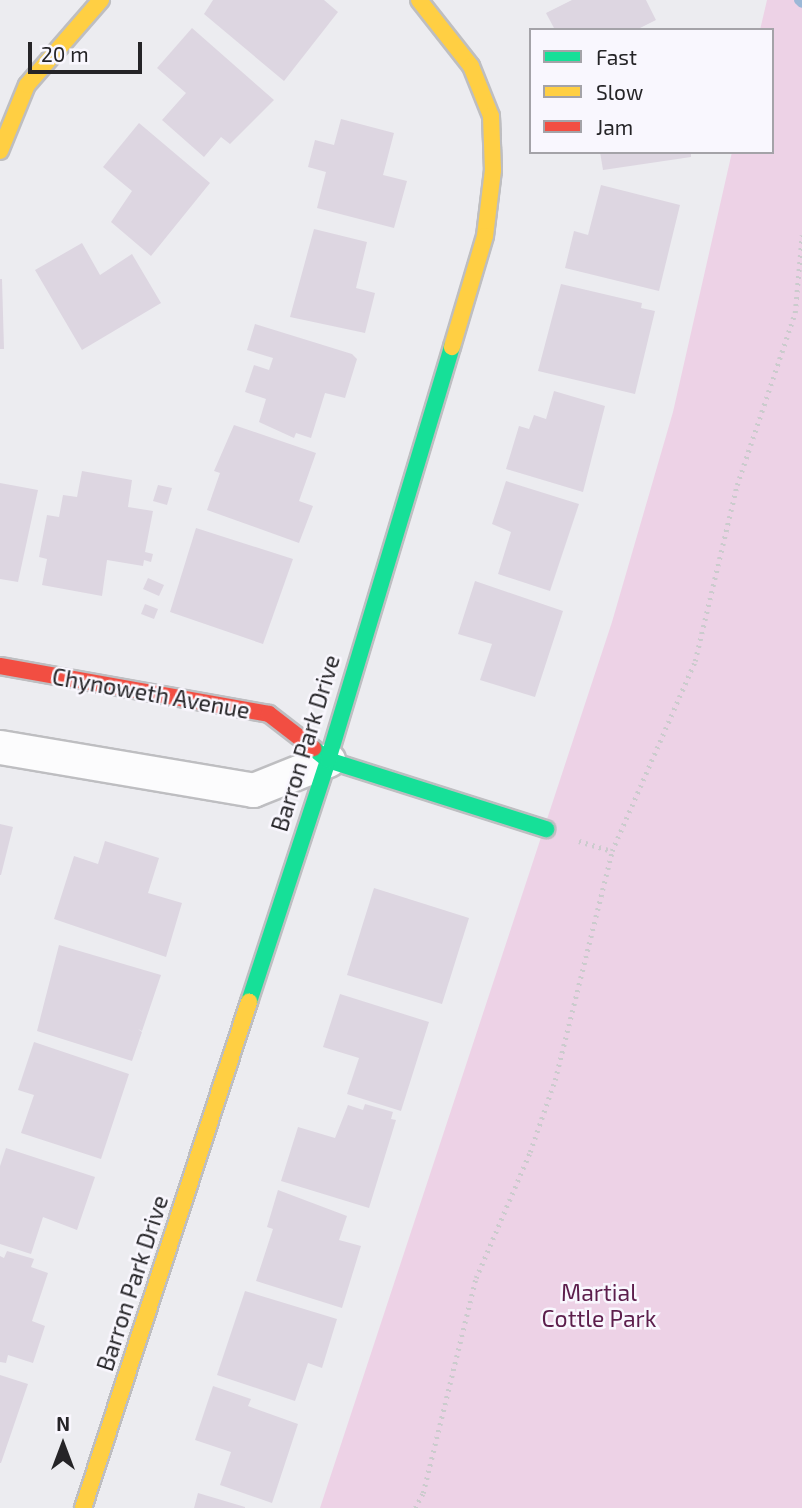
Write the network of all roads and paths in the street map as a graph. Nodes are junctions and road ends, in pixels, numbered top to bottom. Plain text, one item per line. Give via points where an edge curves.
1 (101, 0) edge
2 (419, 0) edge
3 (0, 150) edge
4 (802, 235) edge
5 (0, 666) edge
6 (0, 747) edge
7 (328, 760) junction
8 (546, 829) dead end
9 (83, 1508) edge
10 (415, 1508) edge

1 - 3 street via 27,85
2 - 7 street, Barron Park Drive via 471,66 491,116 493,170 485,236
4 - 10 path via 794,313 737,485 695,661 612,851 555,1080 476,1278 423,1493
5 - 7 street, Chynoweth Avenue via 270,714
6 - 7 street via 253,790
7 - 8 street, Chynoweth Avenue
7 - 9 street, Barron Park Drive

